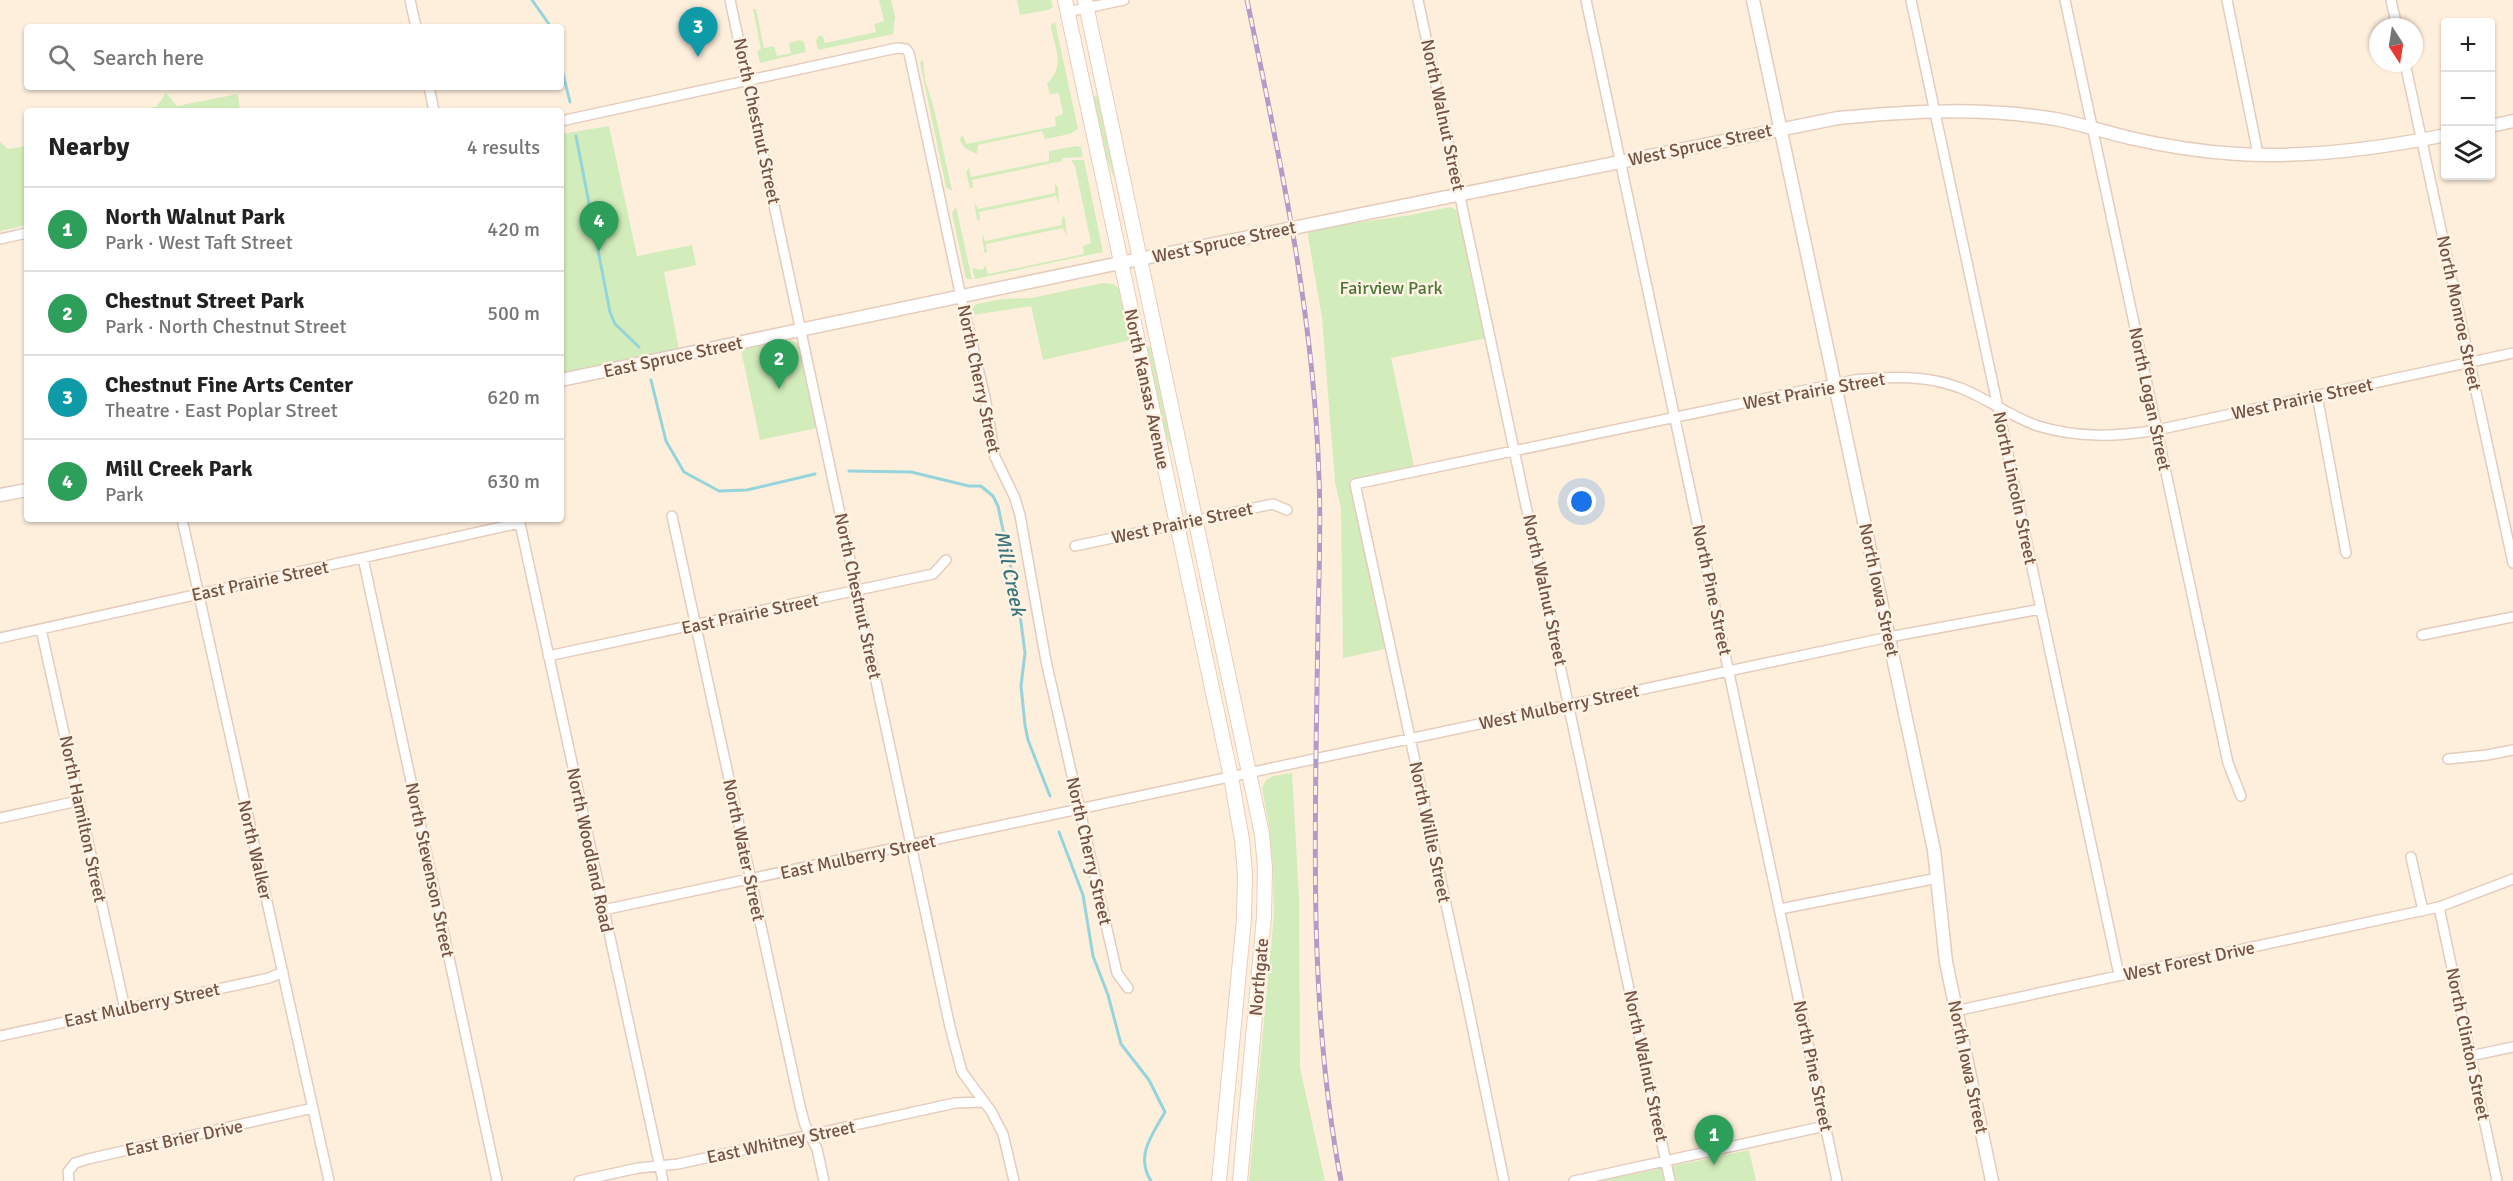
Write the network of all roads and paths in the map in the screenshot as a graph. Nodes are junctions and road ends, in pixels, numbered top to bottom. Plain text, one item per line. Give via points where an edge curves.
1 (410, 0) edge
2 (730, 0) edge
3 (1124, 0) edge
4 (1418, 0) edge
5 (1586, 0) edge
6 (1753, 0) edge
7 (1911, 0) edge
8 (2065, 0) edge
9 (2227, 0) edge
10 (2391, 0) edge
11 (1086, 4) edge
12 (1066, 6) edge
13 (2395, 18) edge
14 (415, 24) edge
15 (2407, 72) edge
16 (748, 81) junction
17 (430, 90) edge
18 (433, 108) edge
19 (1934, 112) junction
20 (564, 120) edge
21 (2513, 122) edge
22 (2495, 125) edge
23 (1781, 128) junction
24 (2093, 128) junction
25 (2441, 136) edge
26 (2422, 140) junction
27 (2258, 154) junction
28 (1620, 161) junction
29 (1460, 194) junction
30 (24, 234) edge
31 (0, 239) edge
32 (1141, 259) junction
33 (1120, 263) junction
34 (961, 297) junction
35 (802, 331) junction
36 (2513, 353) edge
37 (2469, 363) junction
38 (564, 379) edge
39 (1835, 384) junction
40 (2316, 396) junction
41 (1997, 406) junction
42 (1675, 417) junction
43 (2157, 430) junction
44 (1515, 451) junction
45 (1355, 484) joint
46 (24, 491) edge
47 (0, 495) edge
48 (1287, 510) dead end
49 (672, 516) dead end
50 (1196, 520) junction
51 (183, 522) edge
52 (516, 522) edge
53 (520, 522) edge
54 (1176, 524) junction
55 (1075, 546) dead end
56 (2346, 553) dead end
57 (363, 558) junction
58 (946, 560) dead end
59 (2513, 563) edge
60 (857, 591) junction
61 (198, 594) junction
62 (2042, 609) junction
63 (2513, 617) edge
64 (696, 625) junction
65 (41, 629) junction
66 (2422, 635) dead end
67 (0, 638) edge
68 (1889, 638) junction
69 (548, 656) junction
70 (1729, 671) junction
71 (1570, 704) junction
72 (1410, 739) junction
73 (2513, 750) edge
74 (2448, 759) dead end
75 (1250, 773) junction
76 (1231, 777) junction
77 (2241, 796) dead end
78 (78, 801) junction
79 (1078, 810) junction
80 (0, 818) edge
81 (912, 845) junction
82 (2411, 857) dead end
83 (1938, 878) junction
84 (2513, 879) edge
85 (751, 880) junction
86 (2439, 907) junction
87 (1780, 909) junction
88 (603, 910) junction
89 (2423, 911) junction
90 (283, 972) junction
91 (2119, 975) junction
92 (1128, 988) dead end
93 (125, 1009) junction
94 (1955, 1011) junction
95 (0, 1036) edge
96 (2513, 1047) edge
97 (2470, 1056) junction
98 (983, 1102) junction
99 (313, 1108) junction
100 (1825, 1126) junction
101 (810, 1135) junction
102 (1666, 1161) junction
103 (660, 1166) junction
104 (69, 1181) edge
105 (329, 1181) edge
106 (497, 1181) edge
107 (579, 1181) edge
108 (663, 1181) edge
109 (824, 1181) edge
110 (1014, 1181) edge
111 (1220, 1181) edge
112 (1240, 1181) edge
113 (1504, 1181) edge
114 (1574, 1181) edge
115 (1671, 1181) edge
116 (1837, 1181) edge
117 (1992, 1181) edge
118 (2497, 1181) edge

1 - 14 street
2 - 16 street, North Chestnut Street
3 - 11 street
4 - 29 street, North Walnut Street
5 - 28 street, North Pine Street
6 - 23 street, North Iowa Street
7 - 19 street, North Lincoln Street
8 - 24 street, North Logan Street
9 - 27 street
10 - 13 street
11 - 12 street
11 - 32 main road, North Kansas Avenue
12 - 33 main road, North Kansas Avenue
15 - 26 street, North Monroe Street
16 - 20 street
16 - 34 street, North Cherry Street via 903,48 909,53
16 - 35 street, North Chestnut Street
17 - 18 street
19 - 23 street, West Spruce Street via 1848,117
19 - 24 street, West Spruce Street via 1978,110 2021,114
19 - 41 street, North Lincoln Street
21 - 22 street
23 - 28 street, West Spruce Street
23 - 39 street, North Iowa Street
24 - 27 street, West Spruce Street via 2157,144
24 - 43 street, North Logan Street
25 - 26 street, West Spruce Street
26 - 27 street, West Spruce Street via 2314,154
26 - 37 street, North Monroe Street
28 - 29 street, West Spruce Street
28 - 42 street, North Pine Street
29 - 32 street, West Spruce Street
29 - 44 street, North Walnut Street
30 - 31 street
32 - 33 street, West Spruce Street
32 - 50 main road, North Kansas Avenue
33 - 34 street, West Spruce Street
33 - 54 main road, North Kansas Avenue
34 - 35 street, East Spruce Street
34 - 79 street, North Cherry Street via 995,457 1020,515
35 - 38 street, East Spruce Street
35 - 60 street, North Chestnut Street
36 - 37 street, West Prairie Street
37 - 40 street, West Prairie Street
37 - 59 street, North Monroe Street
39 - 41 street, West Prairie Street via 1908,377 1955,386
39 - 42 street, West Prairie Street
39 - 68 street, North Iowa Street
40 - 43 street, West Prairie Street
40 - 56 street
41 - 43 street, West Prairie Street via 2036,425 2064,433 2126,435
41 - 62 street, North Lincoln Street
42 - 44 street, West Prairie Street
42 - 70 street, North Pine Street
43 - 77 street, North Logan Street via 2228,763
44 - 45 street, West Prairie Street
44 - 71 street, North Walnut Street
45 - 72 street, North Willie Street
46 - 47 street
48 - 50 street, West Prairie Street via 1273,504
49 - 64 street, North Water Street
50 - 54 street, West Prairie Street
50 - 75 main road, North Kansas Avenue
51 - 61 street, North Walker
52 - 57 street, East Prairie Street
53 - 69 street, North Woodland Road
54 - 55 street, West Prairie Street
54 - 76 main road, North Kansas Avenue
57 - 61 street, East Prairie Street
57 - 106 street, North Stevenson Street
58 - 60 street, East Prairie Street via 933,574
60 - 64 street, East Prairie Street
60 - 81 street, North Chestnut Street
61 - 65 street, East Prairie Street
61 - 90 street, North Walker
62 - 68 street, West Mulberry Street
62 - 91 street, North Lincoln Street
63 - 66 street
64 - 69 street, East Prairie Street
64 - 85 street, North Water Street
65 - 67 street, East Prairie Street
65 - 78 street, North Hamilton Street
68 - 70 street, West Mulberry Street
68 - 83 street, North Iowa Street
69 - 88 street, North Woodland Road
70 - 71 street, West Mulberry Street
70 - 87 street, North Pine Street
71 - 72 street, West Mulberry Street
71 - 102 street, North Walnut Street
72 - 75 street, West Mulberry Street
72 - 113 street, North Willie Street
73 - 74 street
75 - 76 street, West Mulberry Street
75 - 112 main road, Northgate via 1262,834 1264,917
76 - 79 street, West Mulberry Street
76 - 111 main road, Northgate via 1242,840 1244,920
78 - 80 street
78 - 93 street, North Hamilton Street
79 - 81 street, East Mulberry Street
79 - 92 street, North Cherry Street via 1118,973
81 - 85 street, East Mulberry Street
81 - 98 street, North Chestnut Street via 962,1072
82 - 89 street
83 - 87 street
83 - 94 street, North Iowa Street
84 - 86 street, West Forest Drive
85 - 88 street, East Mulberry Street
85 - 101 street, North Water Street via 800,1106
86 - 89 street, West Forest Drive
86 - 97 street, North Clinton Street
87 - 100 street, North Pine Street
88 - 103 street, North Woodland Road
89 - 91 street, West Forest Drive
90 - 93 street, East Mulberry Street
90 - 99 street, North Walker
91 - 94 street, West Forest Drive
93 - 95 street, East Mulberry Street
94 - 117 street, North Iowa Street
96 - 97 street
97 - 118 street, North Clinton Street
98 - 101 street, East Whitney Street via 955,1103
98 - 110 street, North Chestnut Street via 1003,1134
99 - 104 street, East Brier Drive via 88,1159 75,1163 68,1172
99 - 105 street, North Walker
100 - 102 street
100 - 116 street, North Pine Street
101 - 103 street, East Whitney Street
101 - 109 street, North Water Street
102 - 114 street
102 - 115 street, North Walnut Street
103 - 107 street, East Whitney Street
103 - 108 street, North Woodland Road

